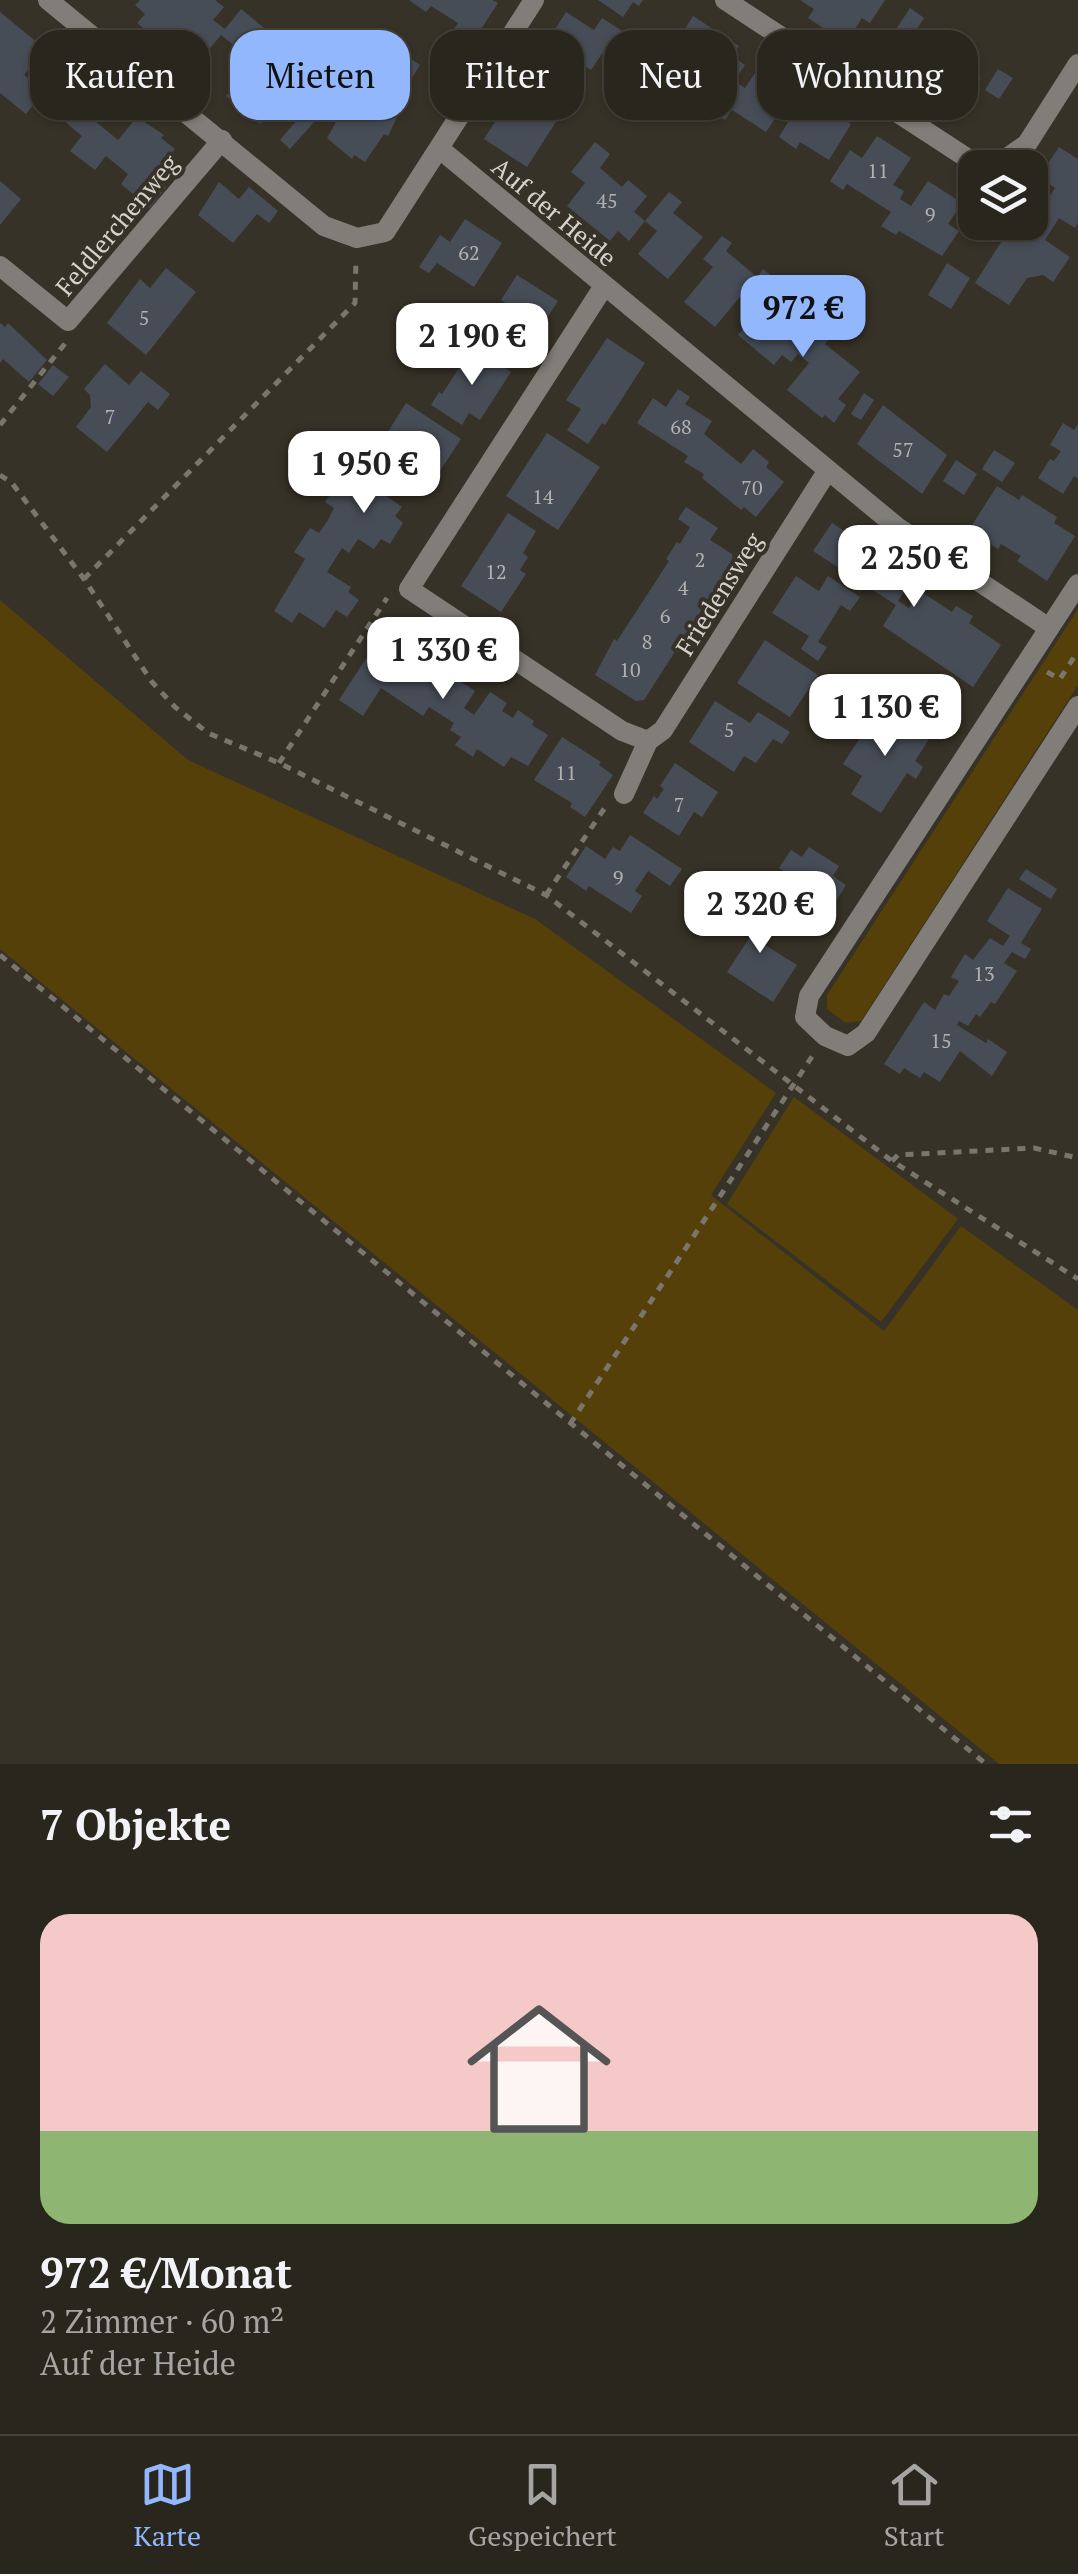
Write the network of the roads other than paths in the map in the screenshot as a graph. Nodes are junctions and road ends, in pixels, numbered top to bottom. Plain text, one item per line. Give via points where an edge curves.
1 (48, 0) edge
2 (534, 0) edge
3 (725, 0) edge
4 (1078, 64) edge
5 (222, 140) junction
6 (440, 150) junction
7 (0, 266) edge
8 (604, 286) junction
9 (828, 470) junction
10 (1078, 584) edge
11 (1049, 628) junction
12 (1078, 706) edge
13 (648, 741) junction
14 (624, 794) road end

1 - 5 street
2 - 6 street
3 - 4 street via 970,160 997,166 1027,144
5 - 6 street via 324,226 357,238 384,232
5 - 7 street, Feldlerchenweg via 68,321
6 - 8 street, Auf der Heide
8 - 9 street, Auf der Heide
8 - 13 street via 410,589 622,731
9 - 11 street, Auf der Heide via 897,526
9 - 13 street, Friedensweg via 663,730
10 - 11 street
11 - 12 street via 810,996 804,1017 825,1036 848,1046 866,1033
13 - 14 street, Friedensweg

